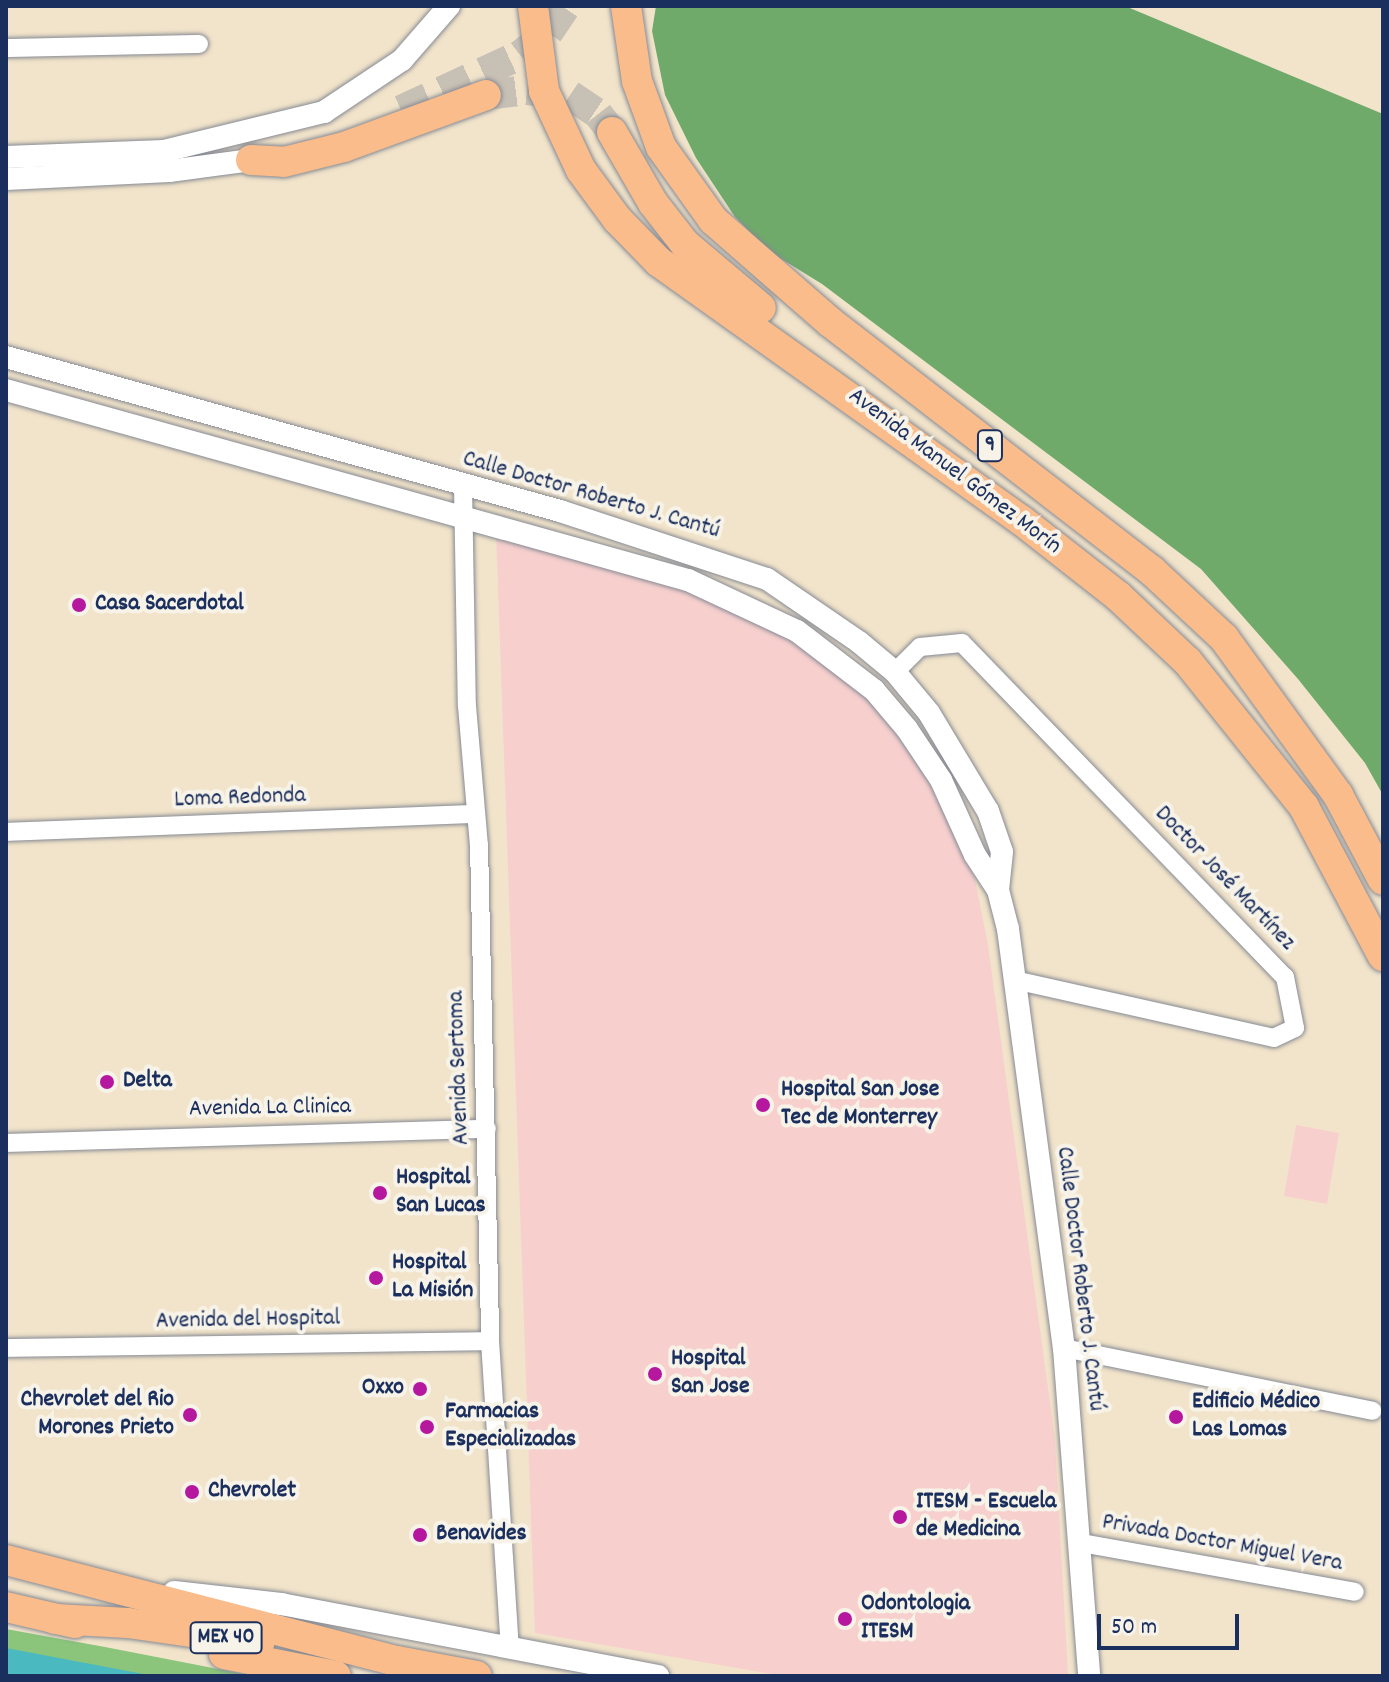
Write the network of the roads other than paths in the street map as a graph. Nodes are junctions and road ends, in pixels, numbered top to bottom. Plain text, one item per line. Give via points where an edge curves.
1 (449, 6) edge
2 (533, 6) edge
3 (626, 6) edge
4 (199, 44) dead end
5 (6, 48) edge
6 (486, 95) tunnel mouth
7 (401, 110) tunnel mouth
8 (612, 132) tunnel mouth
9 (6, 157) edge
10 (251, 160) junction
11 (6, 179) edge
12 (6, 357) edge
13 (6, 390) edge
14 (871, 410) junction
15 (463, 486) junction
16 (461, 513) junction
17 (895, 672) junction
18 (476, 814) junction
19 (6, 832) edge
20 (1383, 880) edge
21 (998, 890) junction
22 (1383, 956) edge
23 (1014, 980) junction
24 (487, 1129) junction
25 (6, 1143) edge
26 (490, 1341) junction
27 (6, 1348) edge
28 (1064, 1348) junction
29 (1373, 1411) dead end
30 (1081, 1543) junction
31 (11, 1555) edge
32 (101, 1585) junction
33 (1355, 1592) dead end
34 (6, 1607) edge
35 (55, 1619) junction
36 (510, 1648) junction
37 (397, 1661) junction
38 (336, 1676) edge
39 (477, 1676) edge
40 (658, 1676) edge
41 (1089, 1676) edge

1 - 9 street via 402,60 324,112 164,151
2 - 14 highway, Avenida Manuel Gómez Morín / 9 via 544,91 581,170 617,219 659,262
3 - 20 highway, Avenida Manuel Gómez Morín / 9 via 637,81 661,147 713,220 830,322 1152,571 1224,638 1338,795
4 - 5 street
6 - 10 highway via 344,147 284,162
7 - 10 highway
8 - 14 highway via 653,203 685,244 829,363
10 - 11 street via 169,171
12 - 15 street, Calle Doctor Roberto J. Cantú
13 - 16 street, Calle Doctor Roberto J. Cantú
14 - 22 highway, Avenida Manuel Gómez Morín / 9 via 1094,577 1188,662 1304,807
15 - 16 street, Avenida Sertoma
15 - 17 street, Calle Doctor Roberto J. Cantú via 698,552 767,579
16 - 18 street, Avenida Sertoma
16 - 21 street, Calle Doctor Roberto J. Cantú via 688,580 755,607 836,658 907,729 941,780 975,855
17 - 21 street, Calle Doctor Roberto J. Cantú via 929,713 988,811 1002,852
17 - 23 street, Doctor José Martínez via 920,647 962,643 1285,977 1295,1028 1274,1038
18 - 19 street, Loma Redonda
18 - 24 street, Avenida Sertoma
21 - 23 street, Calle Doctor Roberto J. Cantú
23 - 28 street, Calle Doctor Roberto J. Cantú
24 - 25 street, Avenida La Clinica
24 - 26 street, Avenida Sertoma
26 - 27 street, Avenida del Hospital
26 - 36 street, Avenida Sertoma
28 - 29 street
28 - 30 street, Calle Doctor Roberto J. Cantú
30 - 33 street, Privada Doctor Miguel Vera
30 - 41 street, Calle Doctor Roberto J. Cantú
31 - 32 highway
32 - 36 street via 281,1604
32 - 37 highway
34 - 35 highway, MEX 40
35 - 37 highway, MEX 40 via 128,1623
35 - 38 highway
36 - 40 street
37 - 39 highway, MEX 40

